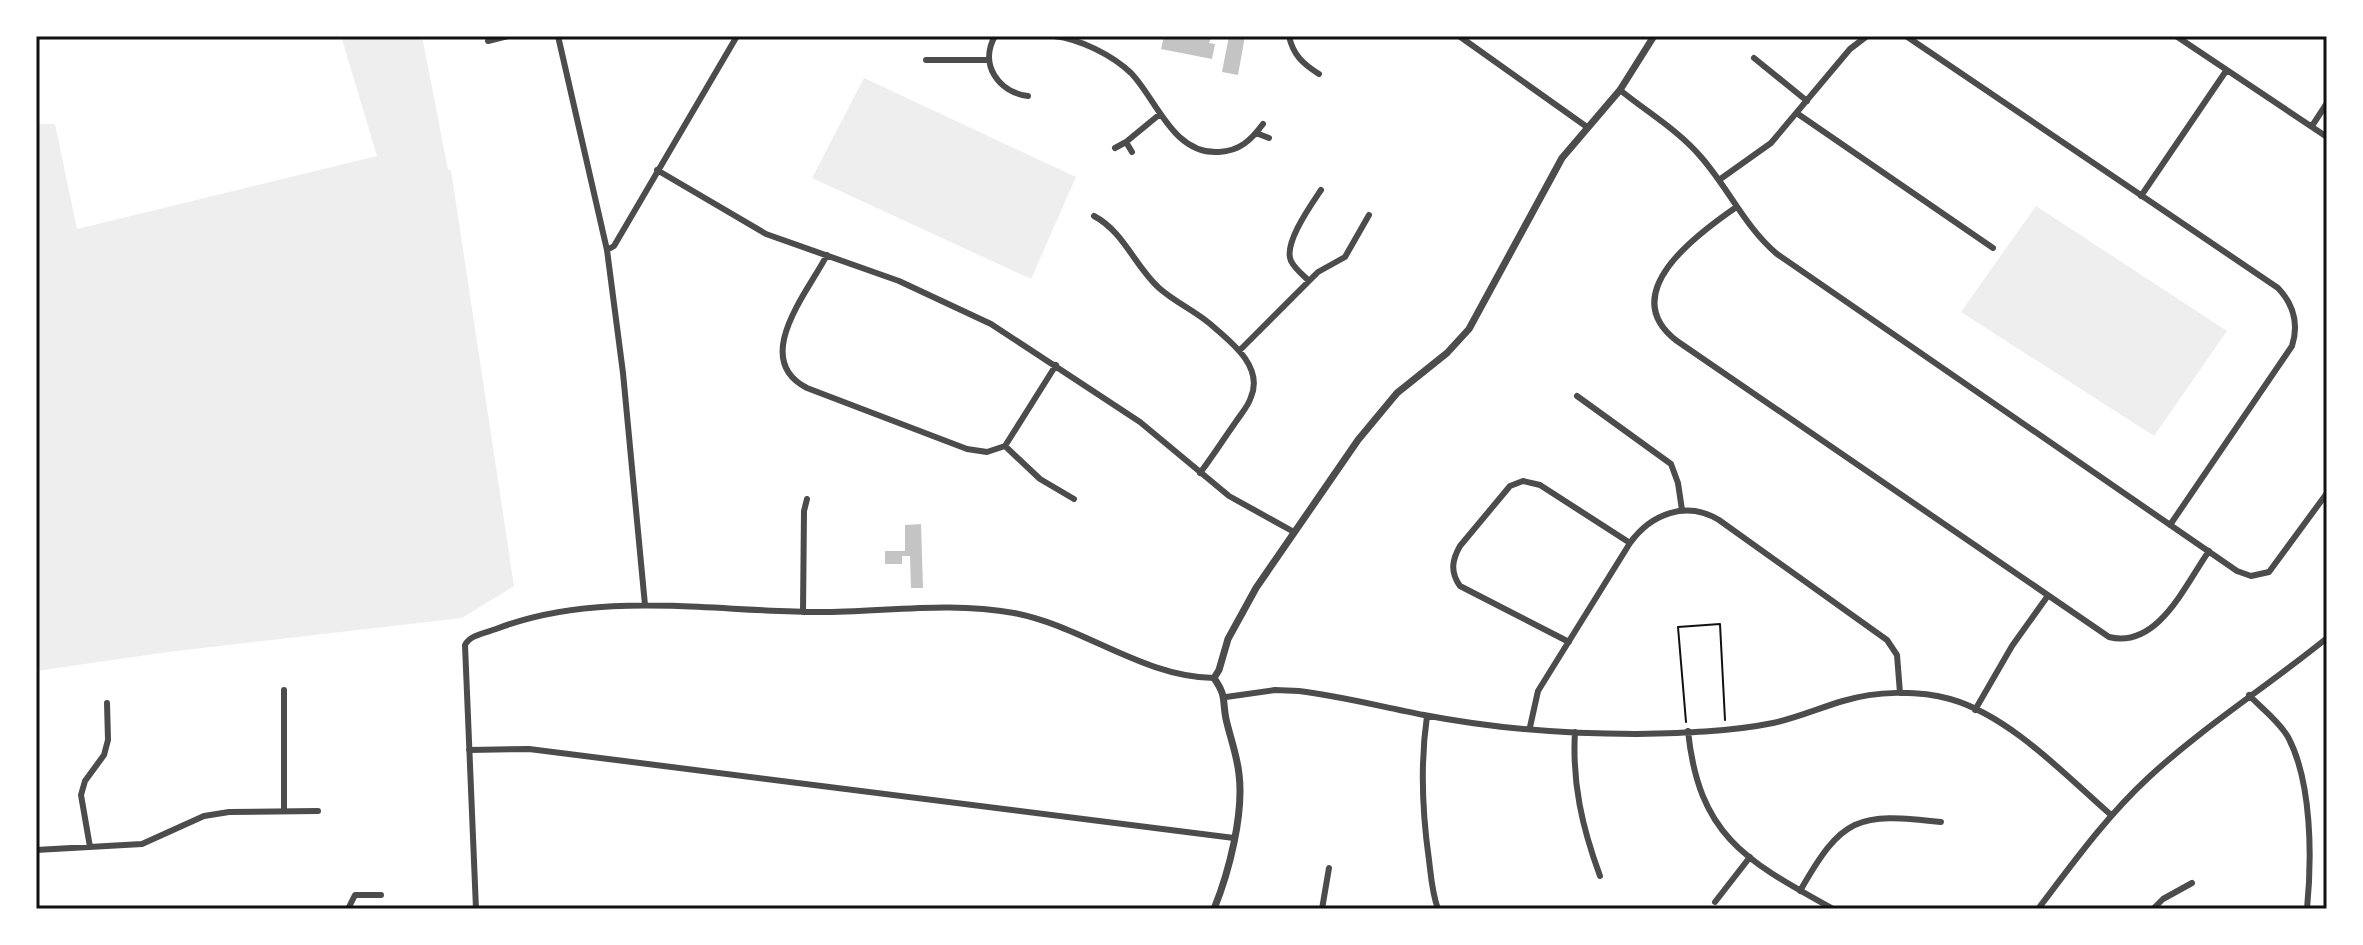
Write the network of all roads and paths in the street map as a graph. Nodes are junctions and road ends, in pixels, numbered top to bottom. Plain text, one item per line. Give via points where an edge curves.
1 (508, 36) edge
2 (558, 36) edge
3 (737, 36) edge
4 (995, 36) edge
5 (1054, 36) edge
6 (1289, 36) edge
7 (1459, 36) edge
8 (1654, 36) edge
9 (1867, 36) edge
10 (1906, 36) edge
11 (2176, 36) edge
12 (1078, 38) edge
13 (488, 41) dead end
14 (1754, 58) dead end
15 (926, 60) dead end
16 (989, 60) junction
17 (2226, 71) junction
18 (1319, 74) dead end
19 (1620, 90) junction
20 (1028, 96) dead end
21 (1807, 101) junction
22 (2327, 103) edge
23 (1160, 114) junction
24 (1798, 114) junction
25 (1263, 124) dead end
26 (2312, 126) junction
27 (1587, 127) junction
28 (1256, 133) junction
29 (2327, 137) edge
30 (1269, 138) dead end
31 (1126, 142) junction
32 (1115, 148) dead end
33 (1132, 152) dead end
34 (657, 170) junction
35 (1719, 180) junction
36 (1321, 190) dead end
37 (2141, 196) junction
38 (1735, 208) junction
39 (1369, 215) dead end
40 (1094, 216) dead end
41 (1993, 248) dead end
42 (607, 250) junction
43 (827, 255) junction
44 (1309, 281) junction
45 (1239, 351) junction
46 (1056, 365) junction
47 (1577, 396) dead end
48 (1005, 446) junction
49 (1200, 473) junction
50 (2327, 493) edge
51 (807, 499) dead end
52 (1074, 499) dead end
53 (1682, 510) junction
54 (2170, 525) junction
55 (1294, 532) junction
56 (1630, 543) junction
57 (2209, 551) junction
58 (2047, 597) junction
59 (645, 605) junction
60 (803, 612) junction
61 (2327, 638) edge
62 (1569, 642) junction
63 (1214, 678) junction
64 (284, 690) dead end
65 (1900, 693) junction
66 (2249, 695) junction
67 (1226, 697) junction
68 (107, 703) dead end
69 (1975, 710) junction
70 (1427, 716) junction
71 (1530, 727) junction
72 (1725, 729) junction
73 (1688, 731) junction
74 (1575, 732) junction
75 (469, 750) junction
76 (284, 811) junction
77 (318, 811) dead end
78 (2111, 815) junction
79 (1941, 822) dead end
80 (1234, 838) junction
81 (90, 847) junction
82 (36, 850) edge
83 (1750, 857) junction
84 (1329, 868) dead end
85 (1600, 876) dead end
86 (2192, 883) dead end
87 (1800, 891) junction
88 (381, 895) dead end
89 (1715, 902) dead end
90 (348, 909) edge
91 (476, 909) edge
92 (1214, 909) edge
93 (1322, 909) edge
94 (1438, 909) edge
95 (1833, 909) edge
96 (2038, 909) edge
97 (2153, 909) edge
98 (2307, 909) edge

1 - 13 street
2 - 42 street
3 - 34 street
4 - 16 street
5 - 12 street
6 - 18 street via 1301,62
7 - 27 street
8 - 19 street
9 - 21 street via 1855,43
10 - 37 street
11 - 17 street
12 - 23 street via 1131,73
14 - 21 street
15 - 16 street
16 - 20 street via 1002,86
17 - 26 street
17 - 37 street
19 - 27 street
19 - 35 street via 1685,141
21 - 24 street
22 - 26 street
23 - 28 street via 1185,142 1206,152 1236,149
23 - 31 street
24 - 35 street via 1761,152
24 - 41 street
25 - 28 street
26 - 29 street
27 - 55 street via 1556,169 1469,329 1384,407
28 - 30 street
31 - 32 street
31 - 33 street
34 - 42 street
34 - 43 street via 766,234
35 - 38 street
36 - 44 street via 1289,251 1291,262
37 - 54 street via 2278,288 2294,316 2292,346
38 - 54 street via 1793,266
38 - 58 street via 1690,243 1663,275 1654,300 1664,330
39 - 44 street via 1345,257
40 - 45 street via 1117,233 1140,269 1160,288
42 - 59 street
43 - 46 street via 943,300
43 - 48 street via 782,339 785,365 798,383 967,449 987,452
44 - 45 street
45 - 49 street via 1253,373 1251,399
46 - 48 street
46 - 49 street via 1140,422
47 - 53 street via 1671,464
48 - 52 street via 1040,479
49 - 55 street via 1229,496
50 - 57 street via 2264,575 2245,575
51 - 60 street
53 - 56 street via 1657,517
53 - 65 street via 1719,520 1887,640 1897,655
54 - 57 street
55 - 63 street via 1240,615
56 - 62 street
56 - 62 street via 1547,489 1523,481 1505,491 1460,546 1453,570 1460,586
57 - 58 street via 2162,619 2141,636 2109,637
58 - 69 street
59 - 60 street
59 - 75 street via 520,619 466,641
60 - 63 street via 1003,611 1170,672
61 - 66 street
62 - 71 street via 1535,699
63 - 67 street
64 - 76 street
65 - 69 street via 1949,699
65 - 72 street via 1858,697 1773,723
66 - 78 street
66 - 98 street via 2286,734 2299,767 2307,823
67 - 70 street via 1299,691
67 - 80 street via 1239,777
68 - 81 street via 104,755 81,795
69 - 78 street via 2029,744
70 - 71 street
70 - 94 street via 1421,798
71 - 74 street
72 - 73 street
72 - 73 path via 1720,624 1678,627
73 - 74 street
73 - 83 street via 1704,804 1716,824
74 - 85 street via 1578,803
75 - 80 street via 529,749
75 - 91 street
76 - 77 street
76 - 81 street via 204,816 142,844
78 - 96 street
79 - 87 street via 1875,818 1850,825 1831,842
80 - 92 street
81 - 82 street
83 - 87 street
83 - 89 street
84 - 93 street
86 - 97 street
87 - 95 street
88 - 90 street via 355,895

